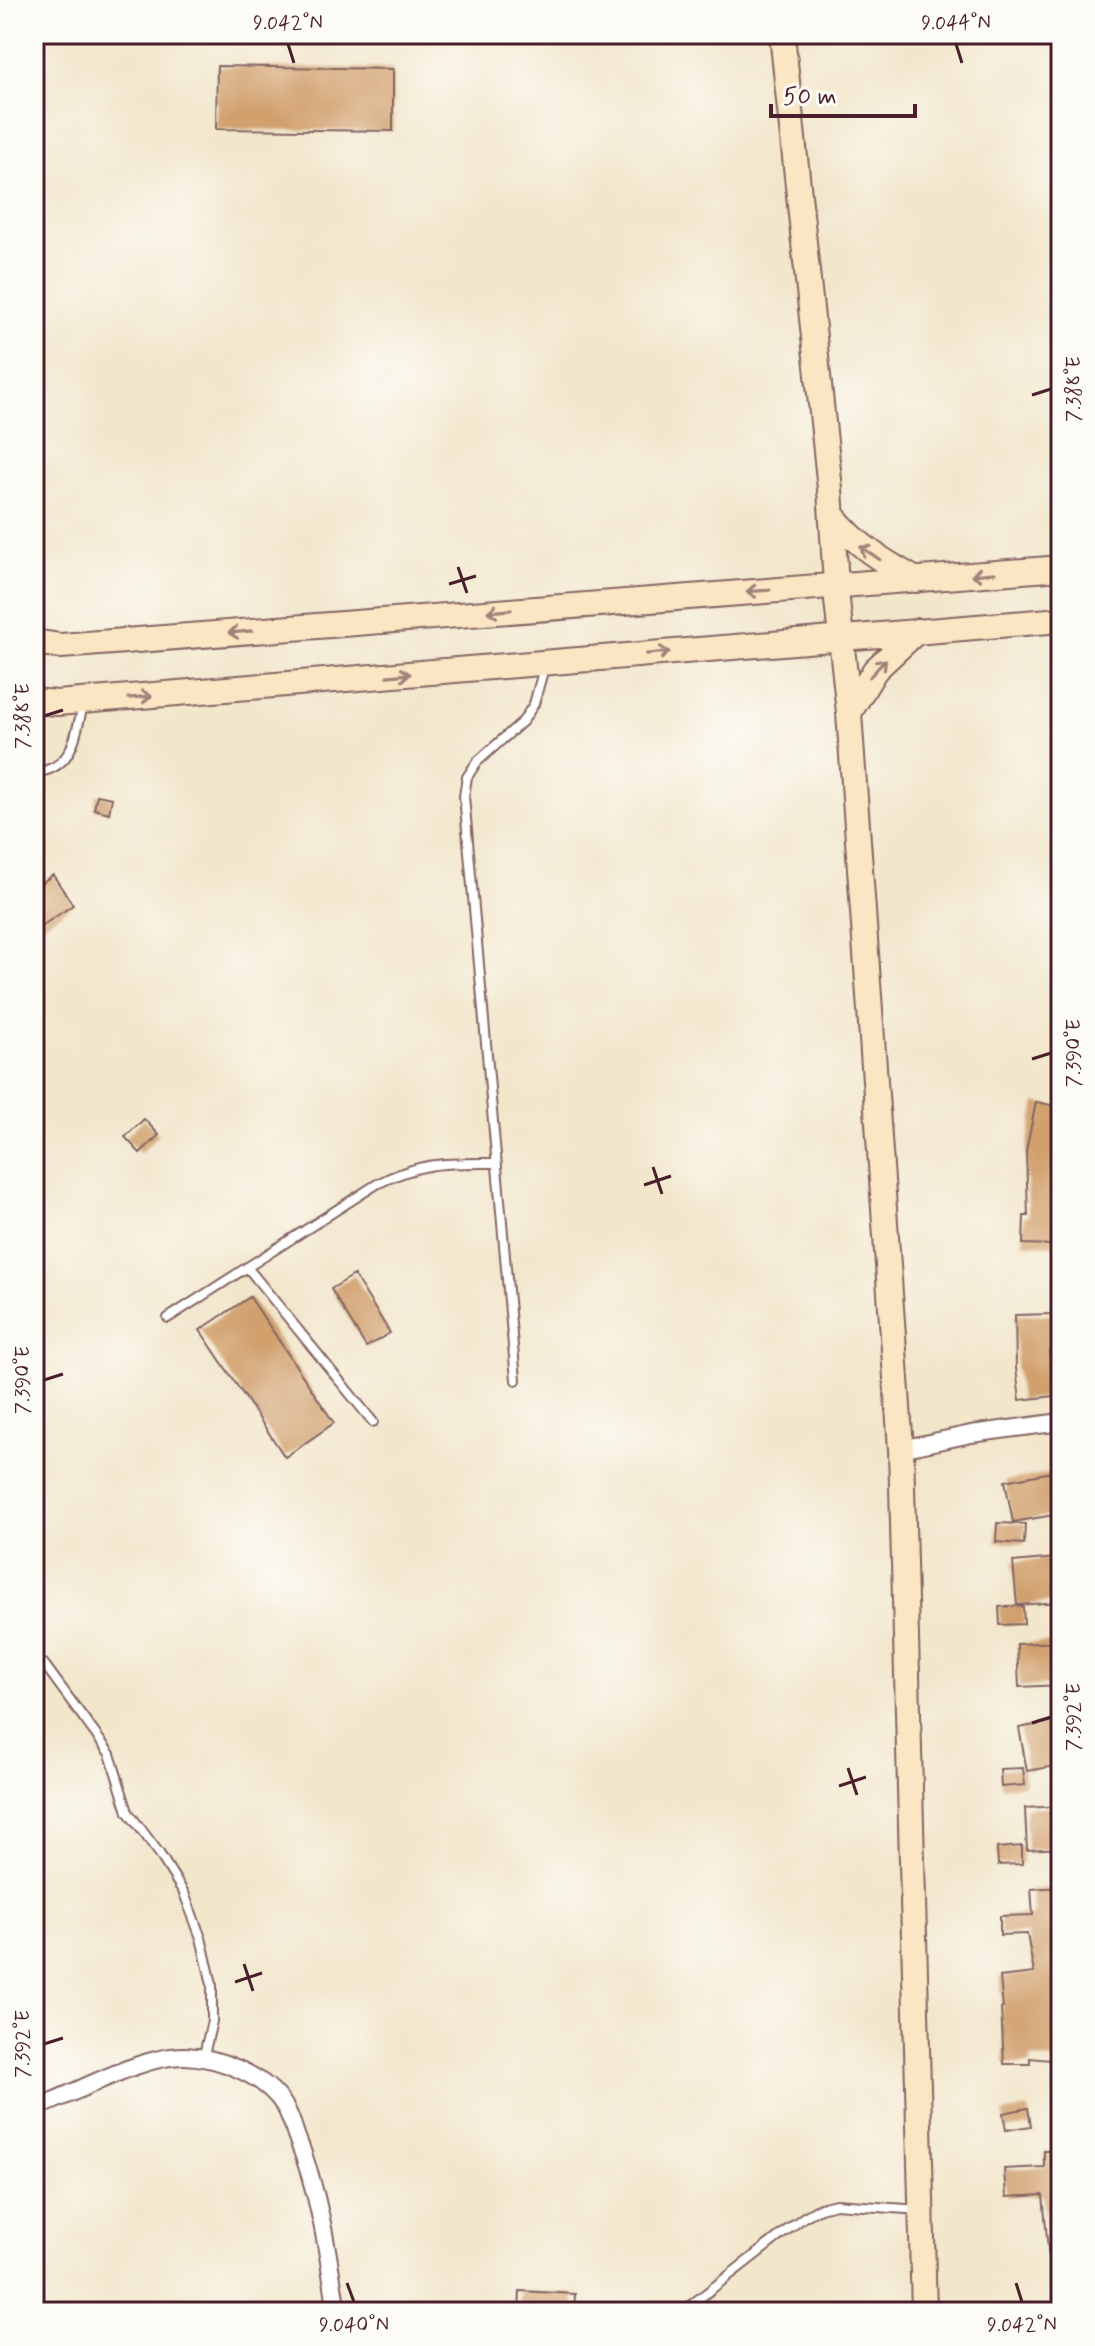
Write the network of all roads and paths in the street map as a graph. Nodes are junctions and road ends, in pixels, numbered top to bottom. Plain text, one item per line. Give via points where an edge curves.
1 (782, 34) edge
2 (832, 515) junction
3 (1061, 568) edge
4 (916, 580) junction
5 (836, 586) junction
6 (1061, 620) edge
7 (917, 631) junction
8 (841, 639) junction
9 (34, 642) edge
10 (545, 663) junction
11 (34, 701) edge
12 (85, 701) junction
13 (849, 713) junction
14 (34, 773) edge
15 (496, 1163) junction
16 (247, 1267) junction
17 (168, 1318) dead end
18 (516, 1380) dead end
19 (373, 1422) dead end
20 (1061, 1422) edge
21 (901, 1449) junction
22 (44, 1664) dead end
23 (203, 2059) junction
24 (41, 2104) edge
25 (34, 2116) edge
26 (921, 2210) junction
27 (337, 2312) edge
28 (682, 2312) edge
29 (924, 2312) edge

1 - 2 main road
4 -> 2 main road via 871,555
2 - 5 main road
3 -> 4 main road
4 - 5 main road
5 - 8 main road
5 -> 9 main road via 61,646
6 - 7 main road
7 - 8 main road
13 -> 7 main road via 875,670
10 -> 8 main road
8 - 13 main road
12 -> 10 main road
10 - 15 lane via 534,704 523,721 477,762 464,796
11 - 12 main road
12 - 14 lane via 63,762
13 - 21 main road
15 - 16 lane via 440,1163 400,1172
15 - 18 lane
16 - 17 lane
16 - 19 lane
20 - 21 street
21 - 26 main road
22 - 23 lane via 110,1754 128,1812 184,1893 212,1984 212,2021
23 - 24 street via 185,2056 147,2063
23 - 27 street via 226,2063 261,2082 284,2105 309,2167
24 - 25 street
26 - 28 lane via 836,2204 820,2208
26 - 29 main road

